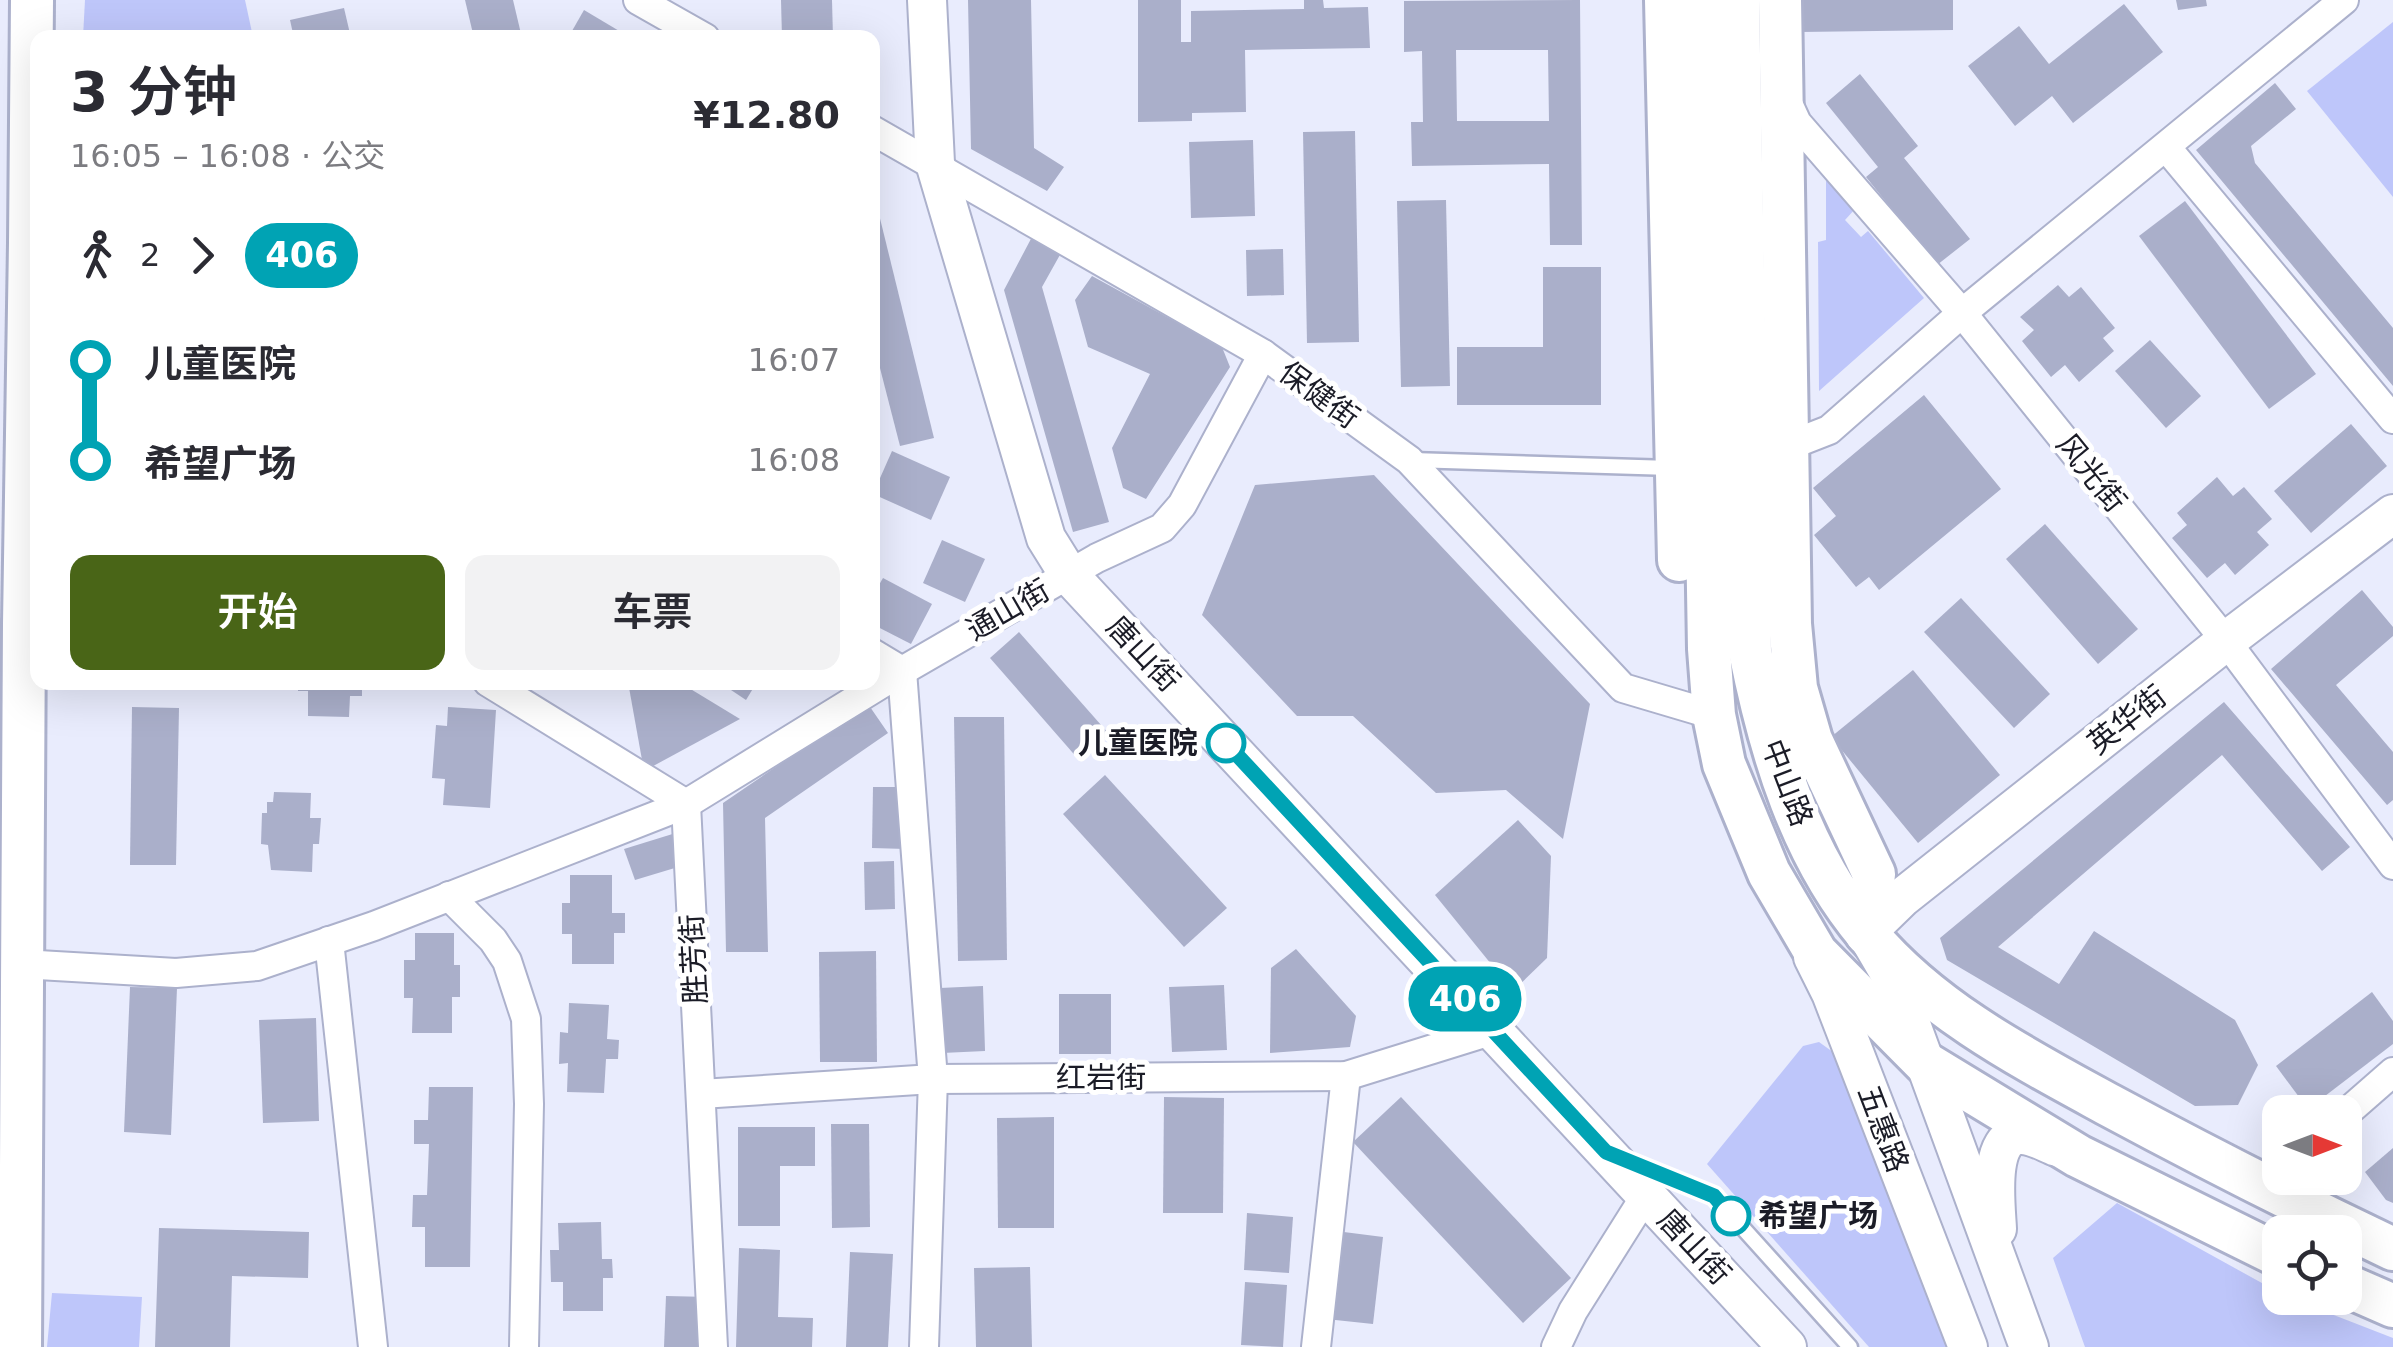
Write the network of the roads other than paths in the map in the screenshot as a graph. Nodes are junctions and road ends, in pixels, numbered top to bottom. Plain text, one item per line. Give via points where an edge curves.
1 (32, 0) edge
2 (638, 0) edge
3 (928, 0) edge
4 (1666, 0) edge
5 (1698, 0) edge
6 (1738, 0) edge
7 (1780, 0) edge
8 (2344, 0) edge
9 (32, 30) edge
10 (692, 30) edge
11 (1782, 88) junction
12 (880, 134) edge
13 (2166, 147) junction
14 (934, 163) junction
15 (30, 243) edge
16 (1962, 313) junction
17 (1263, 354) junction
18 (0, 391) edge
19 (30, 394) edge
20 (2393, 419) edge
21 (1788, 446) junction
22 (1409, 460) junction
23 (1691, 467) junction
24 (2393, 514) edge
25 (1069, 576) junction
26 (2226, 642) junction
27 (880, 658) edge
28 (902, 671) junction
29 (880, 685) edge
30 (501, 690) edge
31 (871, 690) edge
32 (1714, 716) junction
33 (686, 804) junction
34 (2393, 866) edge
35 (449, 896) junction
36 (1791, 915) junction
37 (1866, 933) junction
38 (330, 941) junction
39 (21, 964) junction
40 (1494, 1030) junction
41 (1926, 1063) junction
42 (2393, 1072) edge
43 (1346, 1076) junction
44 (933, 1079) junction
45 (702, 1094) junction
46 (2362, 1099) edge
47 (1606, 1152) junction
48 (2078, 1156) junction
49 (2262, 1175) edge
50 (1646, 1194) junction
51 (2298, 1195) edge
52 (2262, 1247) edge
53 (2393, 1249) edge
54 (1997, 1256) junction
55 (2362, 1292) edge
56 (2393, 1306) edge
57 (20, 1347) edge
58 (373, 1347) edge
59 (524, 1347) edge
60 (714, 1347) edge
61 (924, 1347) edge
62 (1316, 1347) edge
63 (1556, 1347) edge
64 (1787, 1347) edge
65 (1850, 1347) edge
66 (1968, 1347) edge
67 (2029, 1347) edge

1 - 9 main road, bridge
2 - 10 street
3 - 14 main road, 唐山街
4 - 23 main road
5 - 23 main road, 中山路
6 - 37 main road, 中山路 via 1750,651 1762,714 1794,807 1829,880
7 - 11 main road
8 - 13 street
11 - 16 street, 风光街 via 1797,123
11 - 21 main road
12 - 14 street, 保健街
13 - 16 street
13 - 20 street
14 - 17 street, 保健街
14 - 25 main road, 唐山街 via 1046,538
15 - 39 main road, bridge
16 - 21 street via 1829,430
16 - 26 street, 风光街
17 - 22 street, 保健街
17 - 25 street, 通山街 via 1182,505 1162,528
18 - 19 street
21 - 37 main road via 1796,688 1822,770 1874,874
22 - 23 lane
22 - 32 street, 保健街 via 1623,688
23 - 32 main road, 中山路
24 - 26 main road, 英华街
25 - 28 street, 通山街
25 - 40 main road, 唐山街
26 - 34 street, 风光街
26 - 37 main road, 英华街
27 - 28 street
28 - 29 street, 通山街
28 - 44 street
30 - 33 street
31 - 33 street, 通山街
32 - 36 main road, 中山路 via 1724,764
33 - 35 street, 通山街
33 - 45 street, 胜芳街
35 - 38 street, 通山街
35 - 59 street via 507,960 526,1019
36 - 41 main road, 中山路 via 1816,953
36 - 66 main road, 五惠路 via 1831,993
37 - 41 main road, 五惠路 via 1897,986
37 - 49 main road, 中山路 via 1934,999 2017,1055
38 - 39 street, 通山街 via 257,966 214,972
38 - 58 street
39 - 57 main road
40 - 43 street, 红岩街
40 - 47 main road, 唐山街
41 - 48 main road, 中山路
41 - 54 main road, 五惠路
42 - 46 street
43 - 44 street, 红岩街
43 - 62 street
44 - 45 street, 红岩街
44 - 61 street
45 - 60 street, 胜芳街
47 - 50 main road, 唐山街
47 - 65 lane via 1714,1196
48 - 52 main road, 中山路
48 - 54 main road via 2032,1137 2005,1142 1996,1181
50 - 63 street
50 - 64 main road, 唐山街
51 - 53 main road, 中山路
54 - 67 main road, 五惠路
55 - 56 main road

